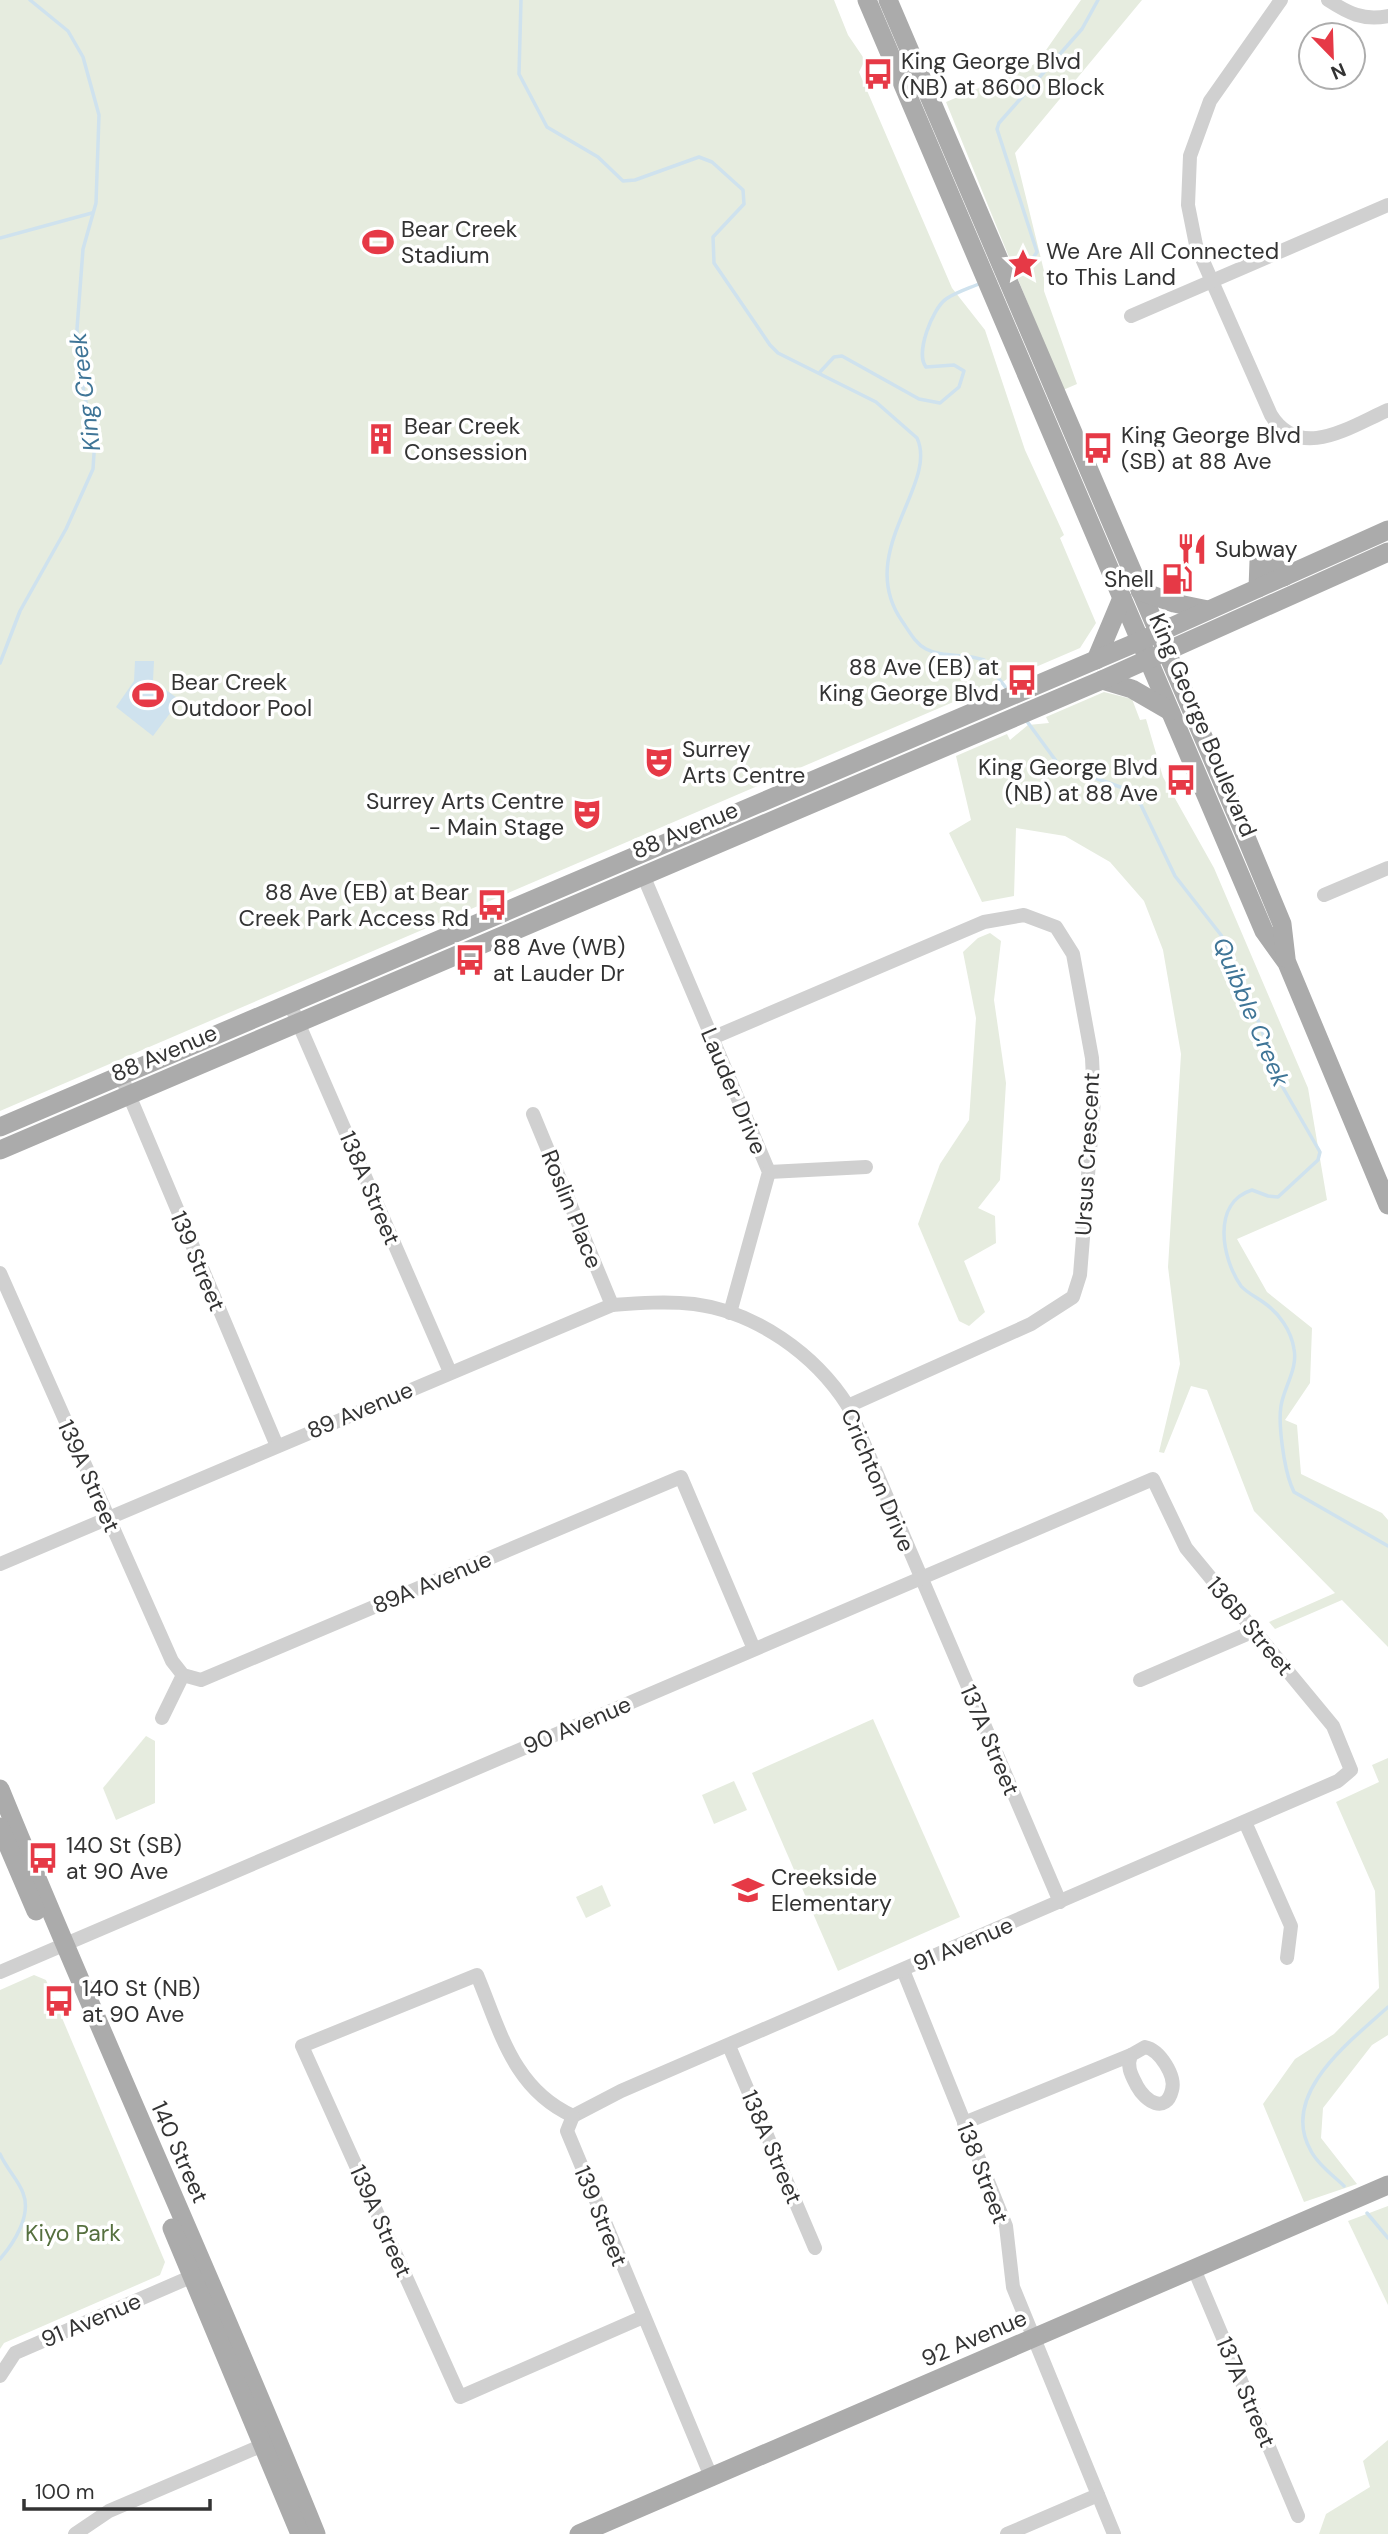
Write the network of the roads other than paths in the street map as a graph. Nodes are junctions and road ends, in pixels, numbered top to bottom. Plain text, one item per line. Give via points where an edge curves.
1 (867, 0) edge
2 (888, 0) edge
3 (1281, 0) edge
4 (1328, 0) edge
5 (1388, 16) edge
6 (1388, 205) edge
7 (982, 244) junction
8 (1212, 282) junction
9 (1131, 317) dead end
10 (1388, 410) edge
11 (1388, 530) edge
12 (1388, 552) edge
13 (1131, 594) junction
14 (1209, 610) junction
15 (1149, 637) junction
16 (1157, 656) junction
17 (1096, 660) junction
18 (1102, 680) junction
19 (1170, 711) junction
20 (653, 849) junction
21 (1388, 867) edge
22 (643, 875) junction
23 (1324, 895) dead end
24 (1287, 963) junction
25 (290, 1004) junction
26 (298, 1022) junction
27 (712, 1038) junction
28 (125, 1085) junction
29 (533, 1114) dead end
30 (0, 1127) edge
31 (0, 1150) edge
32 (866, 1167) dead end
33 (769, 1172) junction
34 (1388, 1205) edge
35 (0, 1273) edge
36 (612, 1305) junction
37 (730, 1313) junction
38 (450, 1372) junction
39 (848, 1405) junction
40 (277, 1446) junction
41 (1153, 1479) joint
42 (108, 1518) junction
43 (0, 1564) edge
44 (920, 1578) junction
45 (1254, 1631) junction
46 (754, 1649) junction
47 (183, 1675) junction
48 (1140, 1680) dead end
49 (162, 1718) dead end
50 (1351, 1770) joint
51 (0, 1789) edge
52 (1245, 1822) junction
53 (0, 1827) edge
54 (1060, 1902) junction
55 (58, 1947) junction
56 (1287, 1958) dead end
57 (903, 1970) junction
58 (0, 1972) edge
59 (729, 2046) junction
60 (1131, 2055) dead end
61 (573, 2116) junction
62 (964, 2123) junction
63 (1388, 2185) edge
64 (815, 2248) dead end
65 (1194, 2269) junction
66 (193, 2276) junction
67 (643, 2317) junction
68 (1035, 2339) junction
69 (238, 2343) junction
70 (0, 2376) edge
71 (263, 2445) junction
72 (712, 2479) junction
73 (1098, 2495) junction
74 (1298, 2516) dead end
75 (75, 2534) edge
76 (300, 2534) edge
77 (316, 2534) edge
78 (579, 2534) edge
79 (1007, 2534) edge
80 (1114, 2534) edge

1 - 7 main road, King George Boulevard
2 - 7 main road, King George Boulevard
3 - 8 street via 1210,101 1190,156 1188,205 1196,246
4 - 5 street via 1349,14 1372,19
6 - 8 street
7 - 13 main road, King George Boulevard
8 - 9 street
8 - 10 street via 1271,415 1285,433 1307,439 1328,436
11 - 14 main road, 88 Avenue via 1284,577 1275,566 1259,561 1258,588
12 - 16 main road, 88 Avenue
13 - 14 main road
13 - 15 main road, King George Boulevard
13 - 17 main road
14 - 15 main road, 88 Avenue
15 - 16 main road, King George Boulevard
15 - 17 main road, 88 Avenue
16 - 18 main road, 88 Avenue
16 - 19 main road, King George Boulevard
16 - 24 main road, King George Boulevard via 1282,923
17 - 20 main road, 88 Avenue
18 - 19 main road via 1132,689
18 - 22 main road, 88 Avenue
19 - 24 main road, King George Boulevard via 1264,931
20 - 22 main road
20 - 25 main road, 88 Avenue
21 - 23 street
22 - 26 main road, 88 Avenue
22 - 27 street, Lauder Drive
24 - 34 main road, King George Boulevard
25 - 26 street, 138A Street
25 - 28 main road, 88 Avenue
26 - 28 main road, 88 Avenue
26 - 38 street, 138A Street
27 - 33 street, Lauder Drive
27 - 39 street, Ursus Crescent via 984,922 1024,915 1056,927 1073,954 1092,1058 1094,1100 1080,1275 1073,1297 1031,1324
28 - 30 main road, 88 Avenue
28 - 31 main road, 88 Avenue
28 - 40 street, 139 Street
29 - 36 street, Roslin Place
32 - 33 street
33 - 37 street, Lauder Drive
35 - 42 street, 139A Street
36 - 37 street, 89 Avenue via 695,1304
36 - 38 street, 89 Avenue
37 - 39 street, Crichton Drive via 796,1348 821,1370
38 - 40 street, 89 Avenue
39 - 44 street, Crichton Drive
40 - 42 street, 89 Avenue
41 - 44 street, 90 Avenue
41 - 45 street, 136B Street via 1186,1548
42 - 43 street, 89 Avenue
42 - 47 street, 139A Street via 172,1661
44 - 46 street, 90 Avenue
44 - 54 street, 137A Street
45 - 48 street
45 - 50 street, 136B Street via 1333,1726
46 - 47 street, 89A Avenue via 681,1476 201,1681
46 - 55 street, 90 Avenue
47 - 49 street
50 - 52 street, 91 Avenue via 1338,1781
51 - 55 main road, 140 Street
52 - 54 street, 91 Avenue
52 - 56 street via 1291,1926
53 - 55 main road, 140 Street
54 - 57 street, 91 Avenue
55 - 58 street, 90 Avenue
55 - 66 main road, 140 Street
55 - 69 main road, 140 Street
57 - 59 street, 91 Avenue
57 - 62 street, 138 Street
59 - 61 street, 91 Avenue
59 - 64 street, 138A Street
60 - 62 street
61 - 67 street, 139 Street via 567,2131
61 - 67 street, 139A Street via 540,2097 526,2082 477,1975 302,2046 460,2396
62 - 68 street, 138 Street via 1006,2226 1013,2287
63 - 65 main road, 92 Avenue
65 - 68 main road, 92 Avenue
65 - 74 street, 137A Street
66 - 69 main road via 203,2279 225,2331
66 - 70 street, 91 Avenue via 15,2353
66 - 71 main road, 140 Street
67 - 72 street, 139 Street
68 - 72 main road, 92 Avenue
68 - 73 street, 138 Street
69 - 77 main road, 140 Street
71 - 75 street via 122,2505
71 - 76 main road, 140 Street
72 - 78 main road, 92 Avenue
73 - 79 street
73 - 80 street, 138 Street

